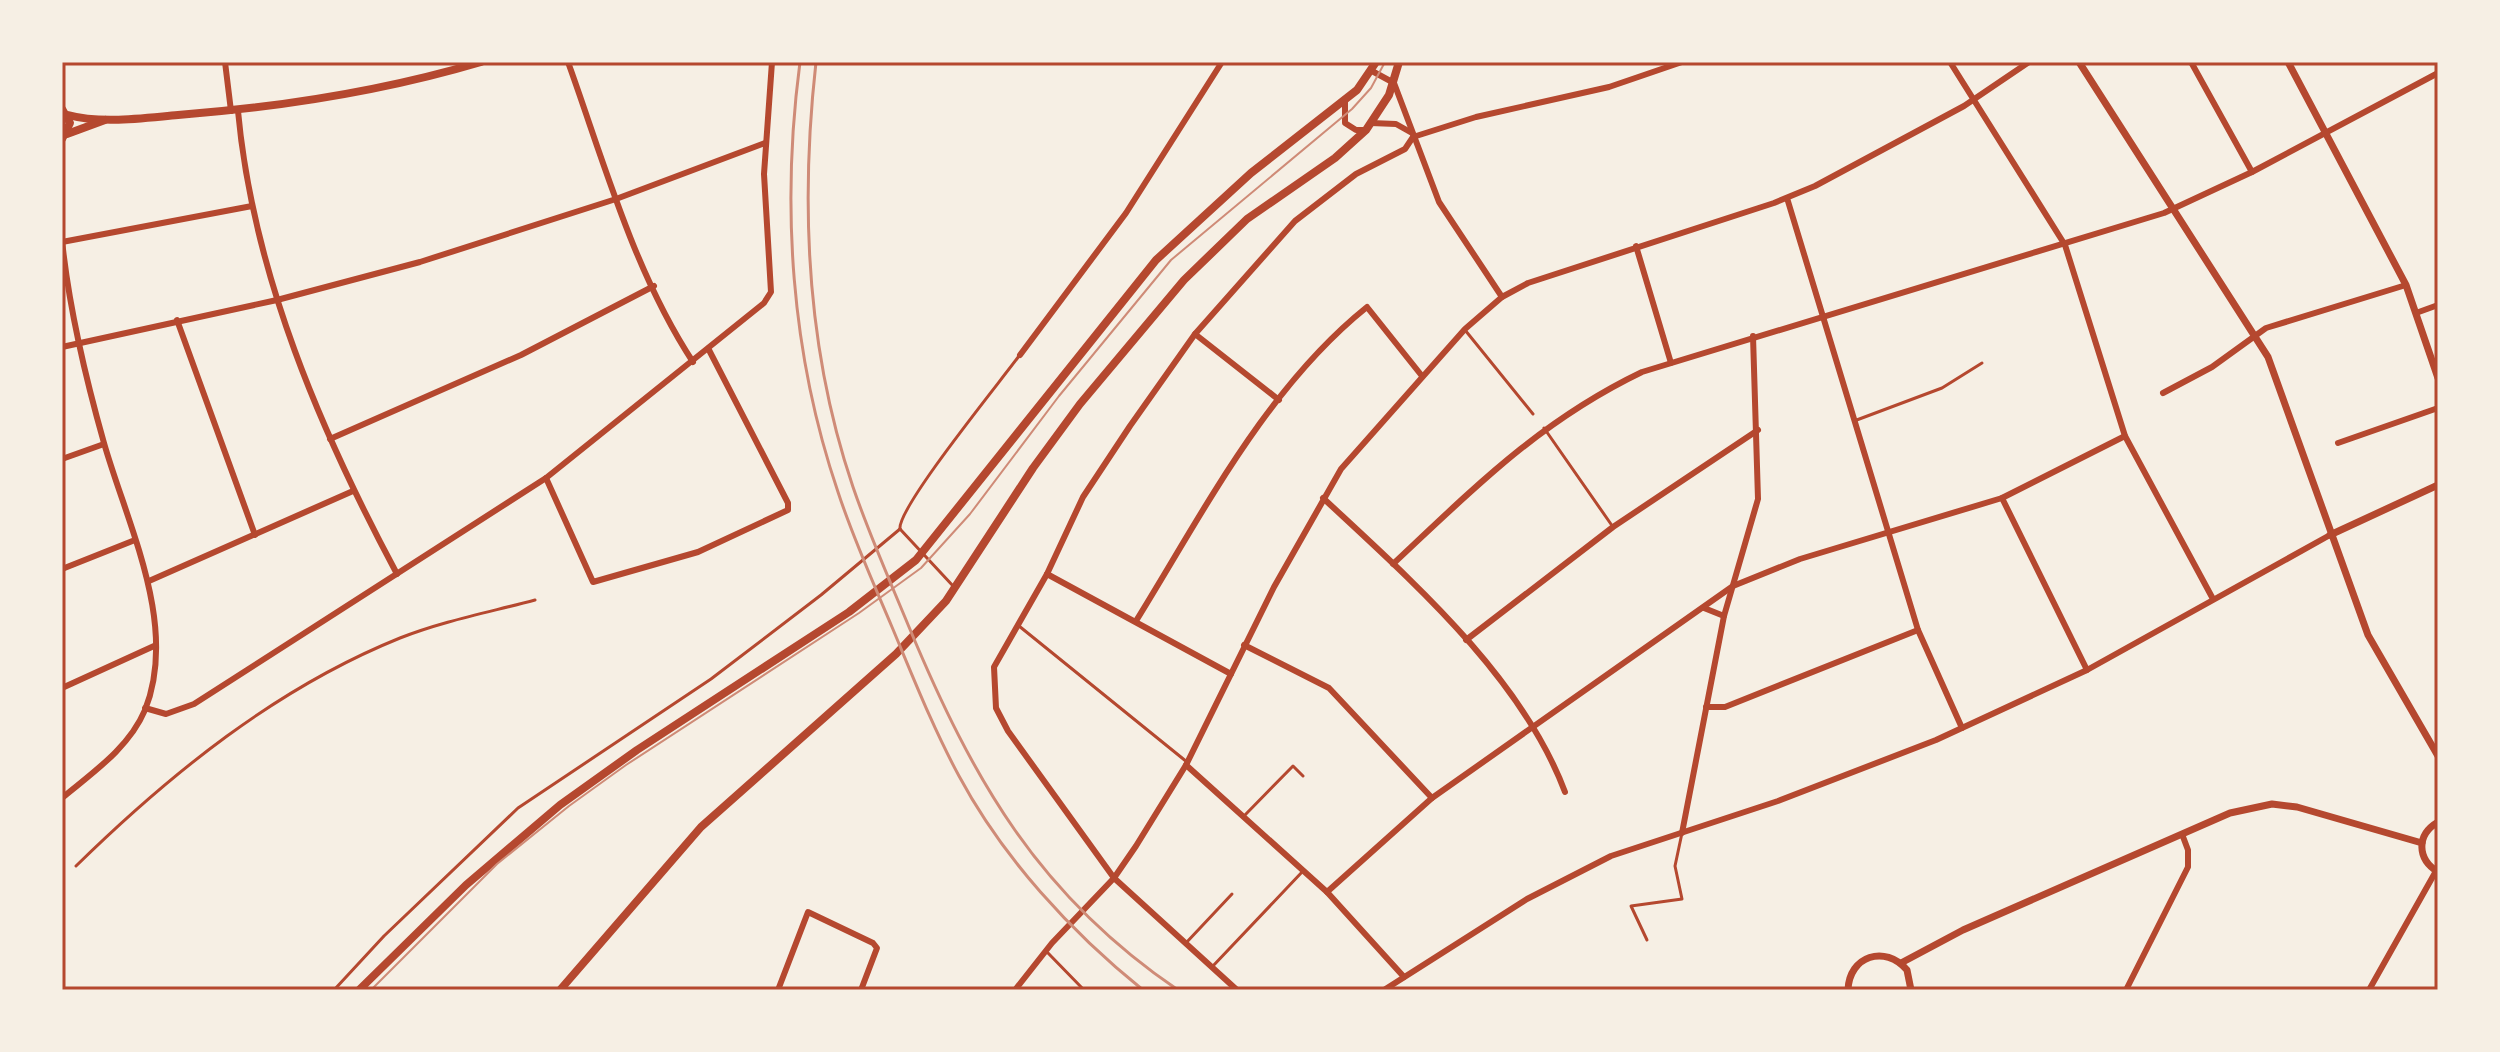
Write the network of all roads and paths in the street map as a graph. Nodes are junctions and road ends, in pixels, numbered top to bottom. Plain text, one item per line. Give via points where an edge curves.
1 (225, 62) edge
2 (481, 62) edge
3 (568, 62) edge
4 (772, 62) edge
5 (1399, 62) edge
6 (1682, 62) edge
7 (1950, 62) edge
8 (2029, 62) edge
9 (2079, 62) edge
10 (2191, 62) edge
11 (2288, 62) edge
12 (1221, 63) edge
13 (1673, 64) edge
14 (1374, 66) edge
15 (2438, 73) edge
16 (1394, 83) junction
17 (1345, 99) junction
18 (1973, 100) junction
19 (234, 111) junction
20 (65, 112) edge
21 (105, 120) junction
22 (1369, 126) junction
23 (2325, 132) junction
24 (1413, 135) junction
25 (64, 136) edge
26 (765, 143) junction
27 (2252, 172) junction
28 (1787, 198) junction
29 (616, 199) junction
30 (252, 206) junction
31 (2171, 209) junction
32 (62, 241) edge
33 (2065, 245) junction
34 (1636, 246) junction
35 (2406, 285) junction
36 (654, 286) junction
37 (1502, 297) junction
38 (277, 300) junction
39 (2438, 305) edge
40 (2416, 313) junction
41 (1824, 318) junction
42 (177, 320) junction
43 (1465, 329) junction
44 (1195, 334) junction
45 (1753, 336) junction
46 (2256, 336) junction
47 (78, 343) junction
48 (62, 347) edge
49 (709, 350) junction
50 (1020, 355) joint
51 (693, 362) junction
52 (1671, 363) junction
53 (1982, 363) dead end
54 (1422, 376) junction
55 (2438, 378) edge
56 (2163, 393) dead end
57 (1279, 400) junction
58 (2438, 408) edge
59 (1533, 414) dead end
60 (1854, 421) junction
61 (1544, 428) junction
62 (1758, 430) junction
63 (2125, 436) junction
64 (330, 439) junction
65 (2338, 443) dead end
66 (104, 444) junction
67 (62, 459) edge
68 (546, 478) junction
69 (2438, 485) edge
70 (353, 491) junction
71 (1323, 498) junction
72 (2002, 498) junction
73 (1613, 527) junction
74 (900, 529) junction
75 (1887, 531) junction
76 (255, 535) junction
77 (2330, 535) junction
78 (135, 540) junction
79 (1393, 564) junction
80 (62, 569) edge
81 (397, 574) junction
82 (1047, 574) junction
83 (149, 581) junction
84 (1733, 586) junction
85 (956, 589) junction
86 (2213, 599) junction
87 (535, 600) dead end
88 (1704, 608) junction
89 (1724, 616) junction
90 (1136, 621) junction
91 (1015, 624) junction
92 (1918, 630) junction
93 (1466, 640) junction
94 (1244, 645) junction
95 (154, 646) junction
96 (2087, 670) junction
97 (1231, 674) junction
98 (62, 688) edge
99 (1706, 707) junction
100 (145, 708) junction
101 (1533, 726) junction
102 (1962, 728) junction
103 (2438, 756) edge
104 (1187, 763) junction
105 (1303, 776) dead end
106 (1565, 792) dead end
107 (62, 798) edge
108 (1432, 798) junction
109 (1244, 816) junction
110 (2438, 822) edge
111 (1682, 833) junction
112 (2182, 834) junction
113 (2422, 843) junction
114 (76, 866) dead end
115 (1303, 871) junction
116 (2437, 872) edge
117 (1114, 878) junction
118 (1327, 892) junction
119 (1232, 894) dead end
120 (1647, 940) dead end
121 (1185, 944) junction
122 (1046, 950) junction
123 (1901, 963) junction
124 (1212, 967) junction
125 (1404, 977) junction
126 (334, 990) edge
127 (359, 990) edge
128 (560, 990) edge
129 (778, 990) edge
130 (861, 990) edge
131 (1015, 990) edge
132 (1084, 990) edge
133 (1237, 990) edge
134 (1384, 990) edge
135 (1848, 990) edge
136 (1911, 990) edge
137 (2126, 990) edge
138 (2369, 990) edge

1 - 19 street
2 - 19 main road via 346,97
3 - 29 street
4 - 26 street
5 - 16 main road
6 - 13 street
7 - 18 street
8 - 18 street
9 - 31 street
10 - 27 street
11 - 23 street
12 - 50 street via 1126,213
13 - 24 street via 1577,96
14 - 16 street
14 - 17 main road
15 - 23 street
16 - 22 main road
16 - 24 street
17 - 22 street via 1345,123 1356,130
17 - 127 main road via 1251,173 1156,260 916,560 849,612 569,797 466,885
18 - 28 street via 1891,148
18 - 33 street
19 - 21 main road
19 - 30 street
20 - 21 main road
20 - 25 main road
21 - 25 main road
22 - 24 street via 1396,124
22 - 85 main road via 1335,158 1247,219 1184,280 1080,404
23 - 27 street
23 - 35 street
24 - 37 street via 1439,202
24 - 44 street via 1405,149 1356,174 1295,221
26 - 29 street
26 - 49 street via 771,292
27 - 31 street
28 - 34 street
28 - 41 street
29 - 36 street
29 - 38 street via 420,262
30 - 32 street
30 - 38 street
31 - 33 street
31 - 46 street
32 - 47 street
33 - 41 street
33 - 63 street
34 - 37 street
34 - 52 street
35 - 40 street
35 - 46 street via 2315,311
36 - 51 street
36 - 64 street via 521,355
37 - 43 street
38 - 42 street
38 - 64 street
39 - 40 street
40 - 55 street
41 - 45 street
41 - 60 street
42 - 47 street
42 - 76 street
43 - 54 street
43 - 59 lane
44 - 57 street
44 - 82 street via 1083,497
45 - 52 street
45 - 62 street
46 - 56 street
46 - 77 street
47 - 48 street
47 - 66 street
49 - 51 street
49 - 68 street via 788,510 698,552 593,582
50 - 74 lane via 900,518
51 - 68 street
52 - 61 street via 1605,390
53 - 60 lane via 1942,388
54 - 57 street via 1367,307
54 - 71 street via 1341,469
57 - 90 street
58 - 65 street
60 - 75 street
61 - 73 lane
61 - 79 street
62 - 73 street
62 - 84 street via 1758,499
63 - 72 street
63 - 86 street
64 - 70 street
66 - 67 street
66 - 78 street
68 - 81 street
69 - 77 street
70 - 76 street
70 - 81 street
71 - 79 street
71 - 94 street
72 - 75 street
72 - 96 street
73 - 93 street
74 - 85 lane
74 - 126 lane via 711,679 518,808
75 - 84 street
75 - 92 street
76 - 83 street
77 - 86 street
77 - 103 street via 2368,635
78 - 80 street
78 - 83 street
79 - 93 street
81 - 100 street via 194,704 166,714
82 - 90 street
82 - 91 street
83 - 95 street
84 - 88 street
84 - 89 street
85 - 128 main road via 896,654 701,827
86 - 96 street
87 - 114 lane via 418,631 335,669 189,763
88 - 89 street
88 - 101 street
89 - 99 street
90 - 97 street
91 - 104 lane
91 - 117 street via 994,667 996,708 1028,762
92 - 99 street via 1725,707
92 - 102 street
93 - 101 street
94 - 97 street
94 - 108 street via 1329,688
95 - 98 street
95 - 100 street
96 - 102 street
97 - 104 street
99 - 111 street
100 - 107 street via 124,743
101 - 106 street
101 - 108 street
102 - 111 street via 1819,786
104 - 109 street
104 - 117 street
105 - 109 lane via 1293,766
108 - 118 street
109 - 115 street
110 - 113 street
111 - 120 lane via 1675,866 1682,899 1631,906
111 - 125 street via 1611,856 1566,878
112 - 113 street via 2230,813 2272,804
112 - 123 street via 1963,930
112 - 137 street via 2188,867
113 - 116 street via 2424,859
115 - 118 street
115 - 124 lane
116 - 138 street
117 - 121 street
117 - 122 street
118 - 125 street
119 - 121 lane
121 - 124 street
122 - 131 street
122 - 132 lane
123 - 135 street via 1884,955 1865,958 1851,973
123 - 136 street
124 - 133 street
125 - 134 street
129 - 130 street via 808,912 877,948

